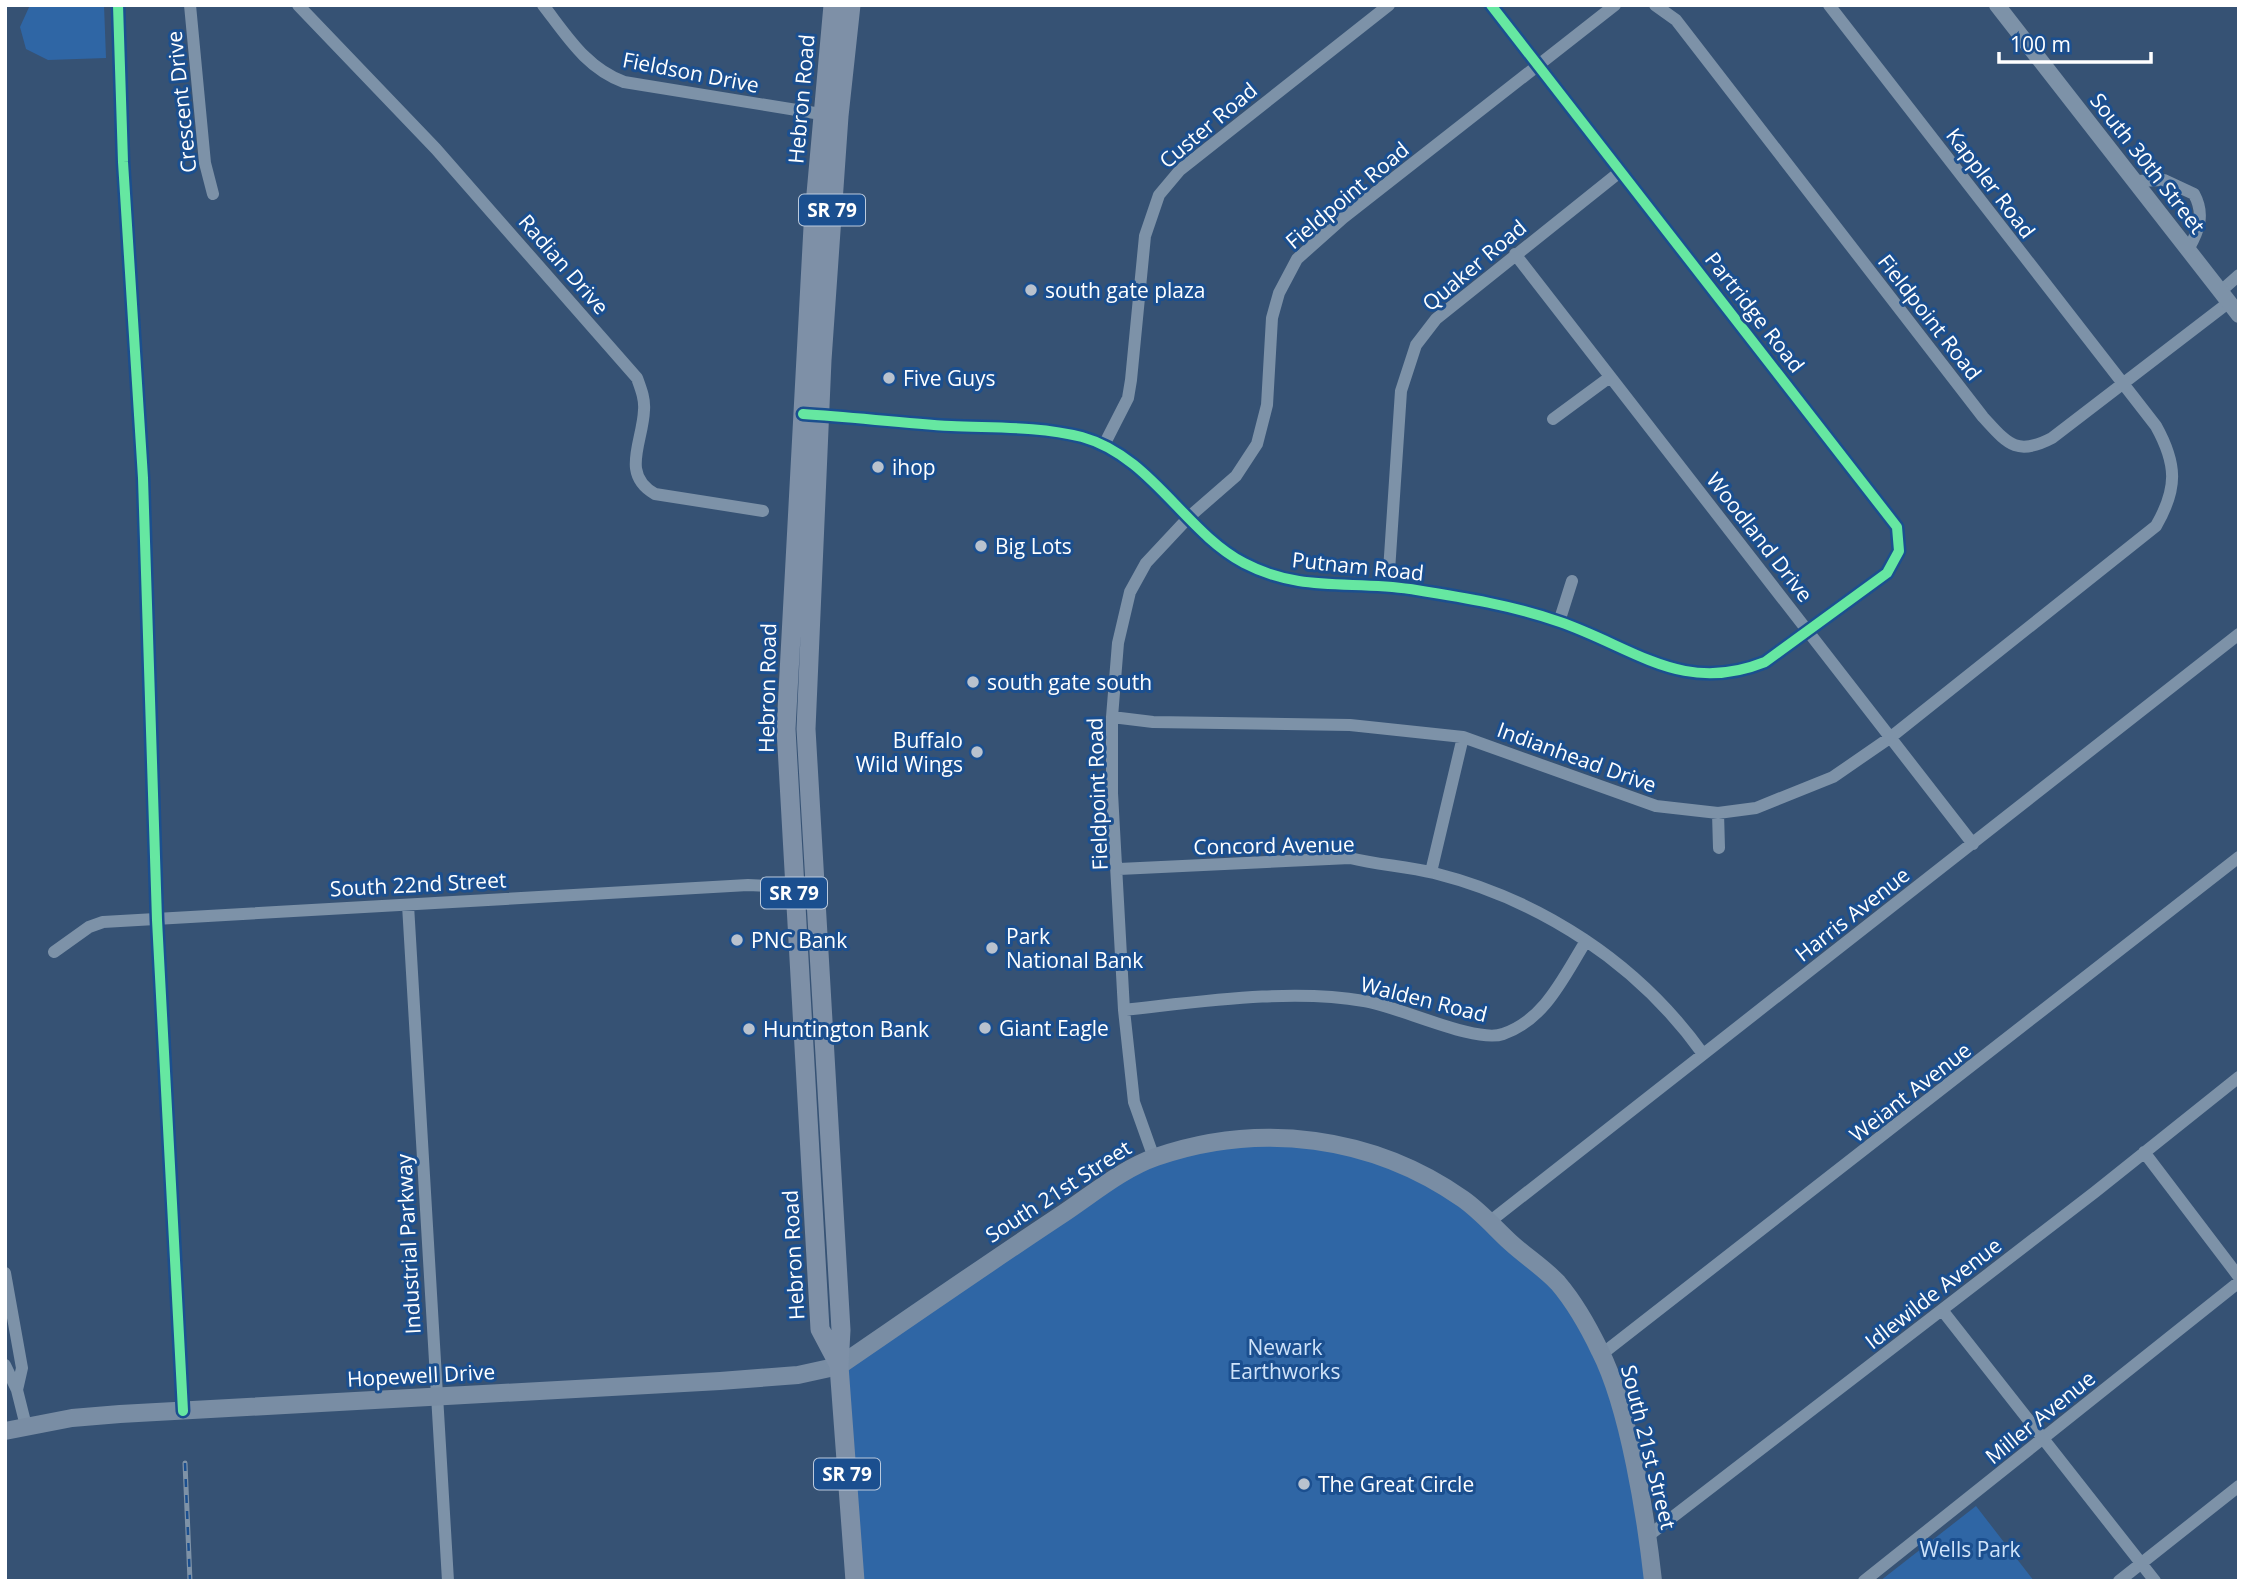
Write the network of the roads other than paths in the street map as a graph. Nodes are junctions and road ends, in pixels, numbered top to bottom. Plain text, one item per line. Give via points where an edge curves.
1 (190, 5) edge
2 (298, 5) edge
3 (542, 5) edge
4 (833, 5) edge
5 (851, 5) edge
6 (1389, 5) edge
7 (1491, 5) edge
8 (1615, 5) edge
9 (1655, 5) edge
10 (1829, 5) edge
11 (1997, 5) edge
12 (1539, 66) junction
13 (821, 114) junction
14 (1621, 171) junction
15 (2136, 181) junction
16 (213, 194) dead end
17 (2189, 248) junction
18 (1515, 254) junction
19 (2239, 275) edge
20 (2229, 303) edge
21 (1610, 377) junction
22 (2124, 384) junction
23 (812, 415) junction
24 (1553, 419) dead end
25 (1104, 444) junction
26 (763, 510) dead end
27 (1189, 517) junction
28 (1572, 580) dead end
29 (1388, 586) junction
30 (1559, 622) junction
31 (1807, 630) junction
32 (2239, 634) edge
33 (1112, 717) junction
34 (1463, 737) junction
35 (1891, 737) junction
36 (787, 748) junction
37 (1718, 813) junction
38 (1973, 844) junction
39 (1719, 848) dead end
40 (2239, 857) edge
41 (1119, 869) junction
42 (1431, 872) junction
43 (814, 878) junction
44 (794, 887) junction
45 (408, 905) junction
46 (1586, 941) junction
47 (54, 952) dead end
48 (819, 988) junction
49 (1125, 1010) junction
50 (1703, 1054) junction
51 (2239, 1077) edge
52 (2144, 1152) junction
53 (1154, 1158) junction
54 (1488, 1223) junction
55 (5, 1273) edge
56 (2239, 1280) edge
57 (1942, 1310) junction
58 (1602, 1354) junction
59 (5, 1365) edge
60 (839, 1366) junction
61 (17, 1390) junction
62 (438, 1399) junction
63 (26, 1426) junction
64 (5, 1431) edge
65 (2043, 1439) junction
66 (2239, 1486) edge
67 (1648, 1536) junction
68 (2141, 1563) junction
69 (449, 1581) edge
70 (855, 1581) edge
71 (1653, 1581) edge
72 (1864, 1581) edge
73 (2119, 1581) edge
74 (2155, 1581) edge

1 - 16 street, Crescent Drive via 205,163
2 - 26 street, Radian Drive via 436,149 637,379 645,409 635,469 644,488 655,494
3 - 13 street, Fieldson Drive via 582,55 610,76
4 - 13 highway, Hebron Road / SR 79
5 - 23 highway, Hebron Road / SR 79
6 - 25 street, Custer Road via 1210,144 1166,185 1144,236 1128,397
7 - 12 street, Partridge Road
8 - 12 street, Fieldpoint Road
9 - 22 street, Fieldpoint Road via 1676,20 2008,443 2035,447
10 - 22 street, Kappler Road
11 - 15 street, South 30th Street
12 - 14 street, Partridge Road
12 - 27 street, Fieldpoint Road via 1297,259 1272,318 1267,405 1257,444 1236,476
13 - 23 highway, Hebron Road / SR 79
14 - 18 street, Quaker Road
14 - 31 street, Partridge Road via 1897,527 1899,551 1887,573
15 - 17 street, South 30th Street
15 - 17 street via 2164,180 2194,194 2199,231
17 - 20 street, South 30th Street
18 - 21 street, Woodland Drive
18 - 29 street, Quaker Road via 1436,319 1409,359 1401,391
19 - 20 street, Fieldpoint Road
20 - 22 street, Fieldpoint Road
21 - 24 street
21 - 31 street, Woodland Drive
22 - 35 street, Indianhead Drive via 2156,426 2173,464 2168,506 2156,526
23 - 25 street, Putnam Road via 1039,429
23 - 36 highway, Hebron Road / SR 79 via 790,615
23 - 43 highway, Hebron Road / SR 79 via 806,781
25 - 27 street, Putnam Road
27 - 29 street, Putnam Road via 1241,561 1289,581
27 - 33 street, Fieldpoint Road via 1146,563 1130,592 1121,621
28 - 30 street
29 - 30 street, Putnam Road via 1462,597
30 - 31 street, Putnam Road via 1645,659 1694,674 1743,671 1765,662
31 - 35 street, Woodland Drive
32 - 38 street, Harris Avenue
33 - 34 street, Indianhead Drive via 1153,722 1350,725
33 - 41 street, Fieldpoint Road
34 - 37 street, Indianhead Drive via 1629,799 1684,812
34 - 42 street
35 - 37 street, Indianhead Drive via 1833,777 1790,796 1756,808
35 - 38 street, Woodland Drive
36 - 43 highway via 795,761 800,855
36 - 44 highway, Hebron Road / SR 79
37 - 39 street
38 - 50 street, Harris Avenue
40 - 58 street, Weiant Avenue
41 - 42 street, Concord Avenue via 1350,858
41 - 49 street, Fieldpoint Road
42 - 46 street, Concord Avenue via 1530,908
43 - 48 highway, Hebron Road / SR 79
44 - 45 street, South 22nd Street via 748,885
44 - 48 highway via 807,909 812,979
44 - 60 highway, Hebron Road / SR 79 via 820,1329
45 - 47 street, South 22nd Street via 103,922
45 - 62 street, Industrial Parkway
46 - 49 street, Walden Road via 1532,1020 1499,1036 1476,1035 1396,1007 1340,999 1275,998
46 - 50 street, Concord Avenue via 1654,995
48 - 60 highway, Hebron Road / SR 79 via 841,1330
49 - 53 street, Fieldpoint Road via 1134,1102
50 - 54 street, Harris Avenue
51 - 52 street, Idlewilde Avenue
52 - 56 street
52 - 57 street, Idlewilde Avenue
53 - 54 main road, South 21st Street via 1205,1144 1272,1137 1326,1141 1381,1156 1432,1178
53 - 60 main road, South 21st Street via 1086,1198
54 - 58 main road, South 21st Street via 1557,1282
55 - 61 street via 22,1368
56 - 65 street, Miller Avenue
57 - 65 street
57 - 67 street, Idlewilde Avenue
58 - 67 main road, South 21st Street via 1620,1406
59 - 61 street
60 - 62 main road, Hopewell Drive via 772,1377
60 - 70 highway, Hebron Road / SR 79
61 - 63 street
62 - 63 main road, Hopewell Drive via 301,1402 120,1414
62 - 69 street, Industrial Parkway
63 - 64 main road, Hopewell Drive
65 - 68 street
65 - 72 street, Miller Avenue
66 - 68 street
67 - 71 main road, South 21st Street
68 - 73 street
68 - 74 street

